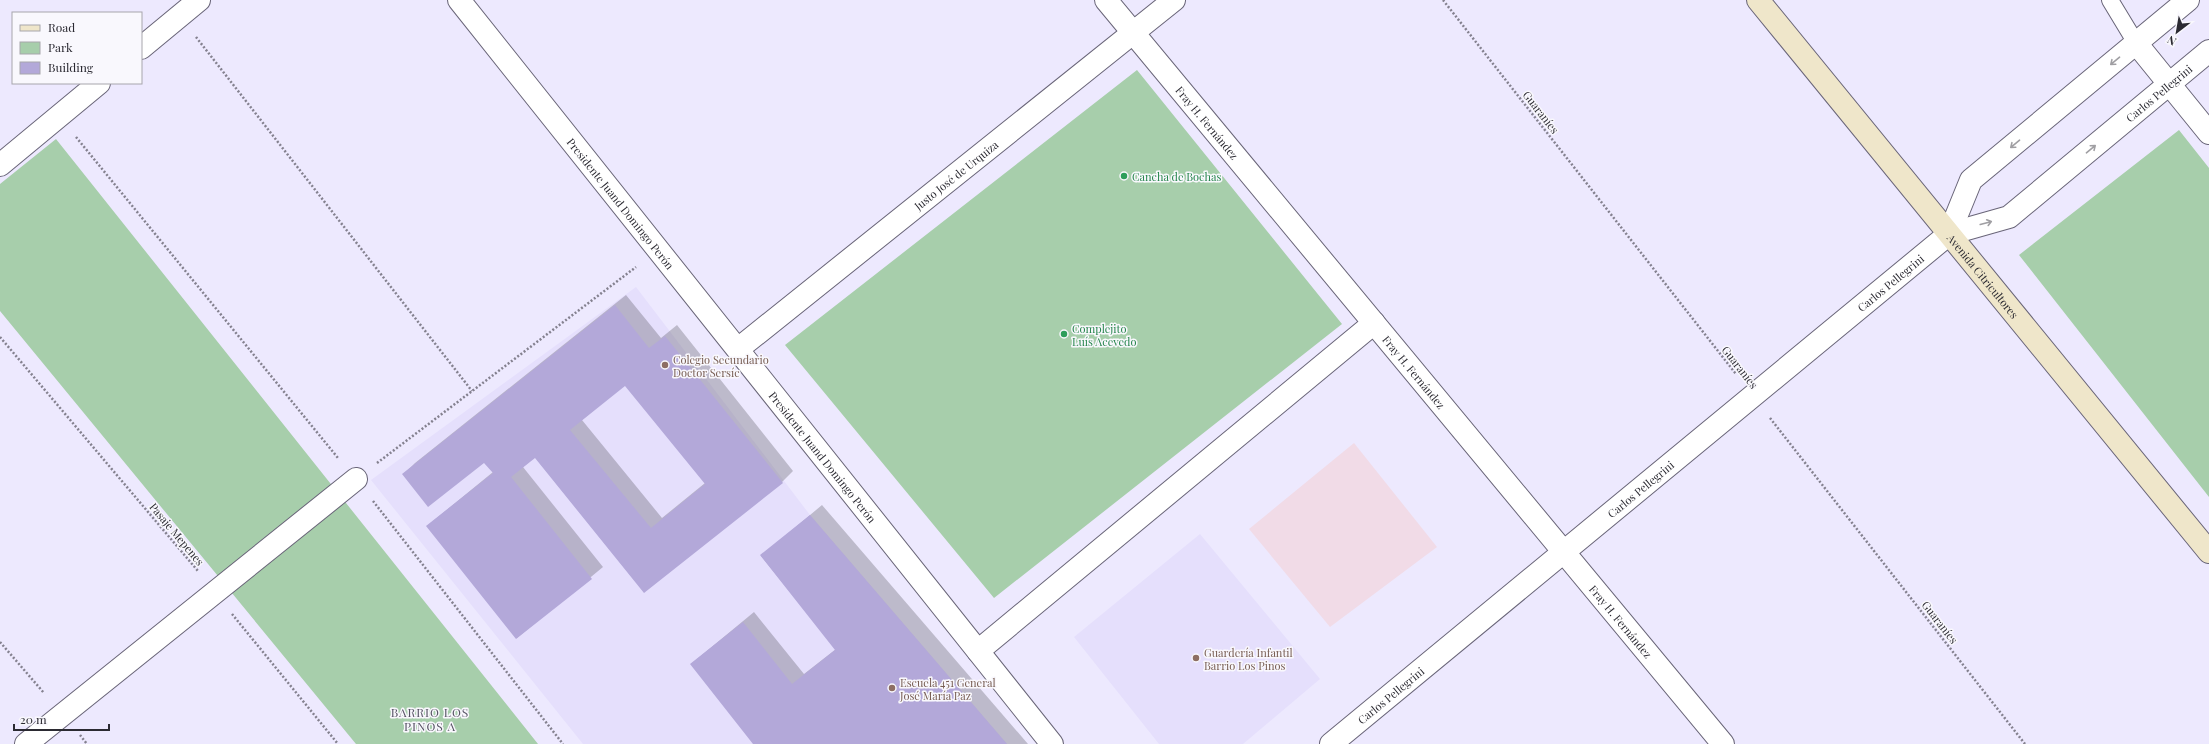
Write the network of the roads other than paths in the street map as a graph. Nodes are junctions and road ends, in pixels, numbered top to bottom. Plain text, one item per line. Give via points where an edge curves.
1 (200, 0) edge
2 (459, 0) edge
3 (1106, 0) edge
4 (1174, 0) edge
5 (1758, 0) edge
6 (2110, 0) edge
7 (2188, 0) edge
8 (1133, 32) junction
9 (2136, 43) junction
10 (142, 47) edge
11 (2209, 51) edge
12 (98, 84) edge
13 (2169, 84) junction
14 (2209, 133) edge
15 (0, 165) edge
16 (1949, 234) junction
17 (1374, 323) junction
18 (738, 349) junction
19 (356, 480) road end
20 (1564, 552) junction
21 (2209, 552) edge
22 (978, 651) junction
23 (26, 744) edge
24 (1052, 744) edge
25 (1331, 744) edge
26 (1723, 744) edge

1 - 10 street
2 - 18 street, Presidente Juand Domingo Perón
3 - 8 street, Fray H. Fernández
4 - 8 street, Justo José de Urquiza
5 - 16 street, Avenida Citricultores
6 - 9 lane
7 - 9 street, Carlos Pellegrini
8 - 17 street, Fray H. Fernández
8 - 18 street, Justo José de Urquiza
9 - 13 street
9 -> 16 street, Carlos Pellegrini via 1971,180
11 - 13 street, Carlos Pellegrini
12 - 15 street
13 - 14 street
16 -> 13 street, Carlos Pellegrini via 2009,217
16 - 20 street, Carlos Pellegrini
16 - 21 street, Avenida Citricultores
17 - 20 street, Fray H. Fernández
17 - 22 street
18 - 22 street, Presidente Juand Domingo Perón
19 - 23 street
20 - 25 street, Carlos Pellegrini
20 - 26 street, Fray H. Fernández
22 - 24 street, Presidente Juand Domingo Perón

